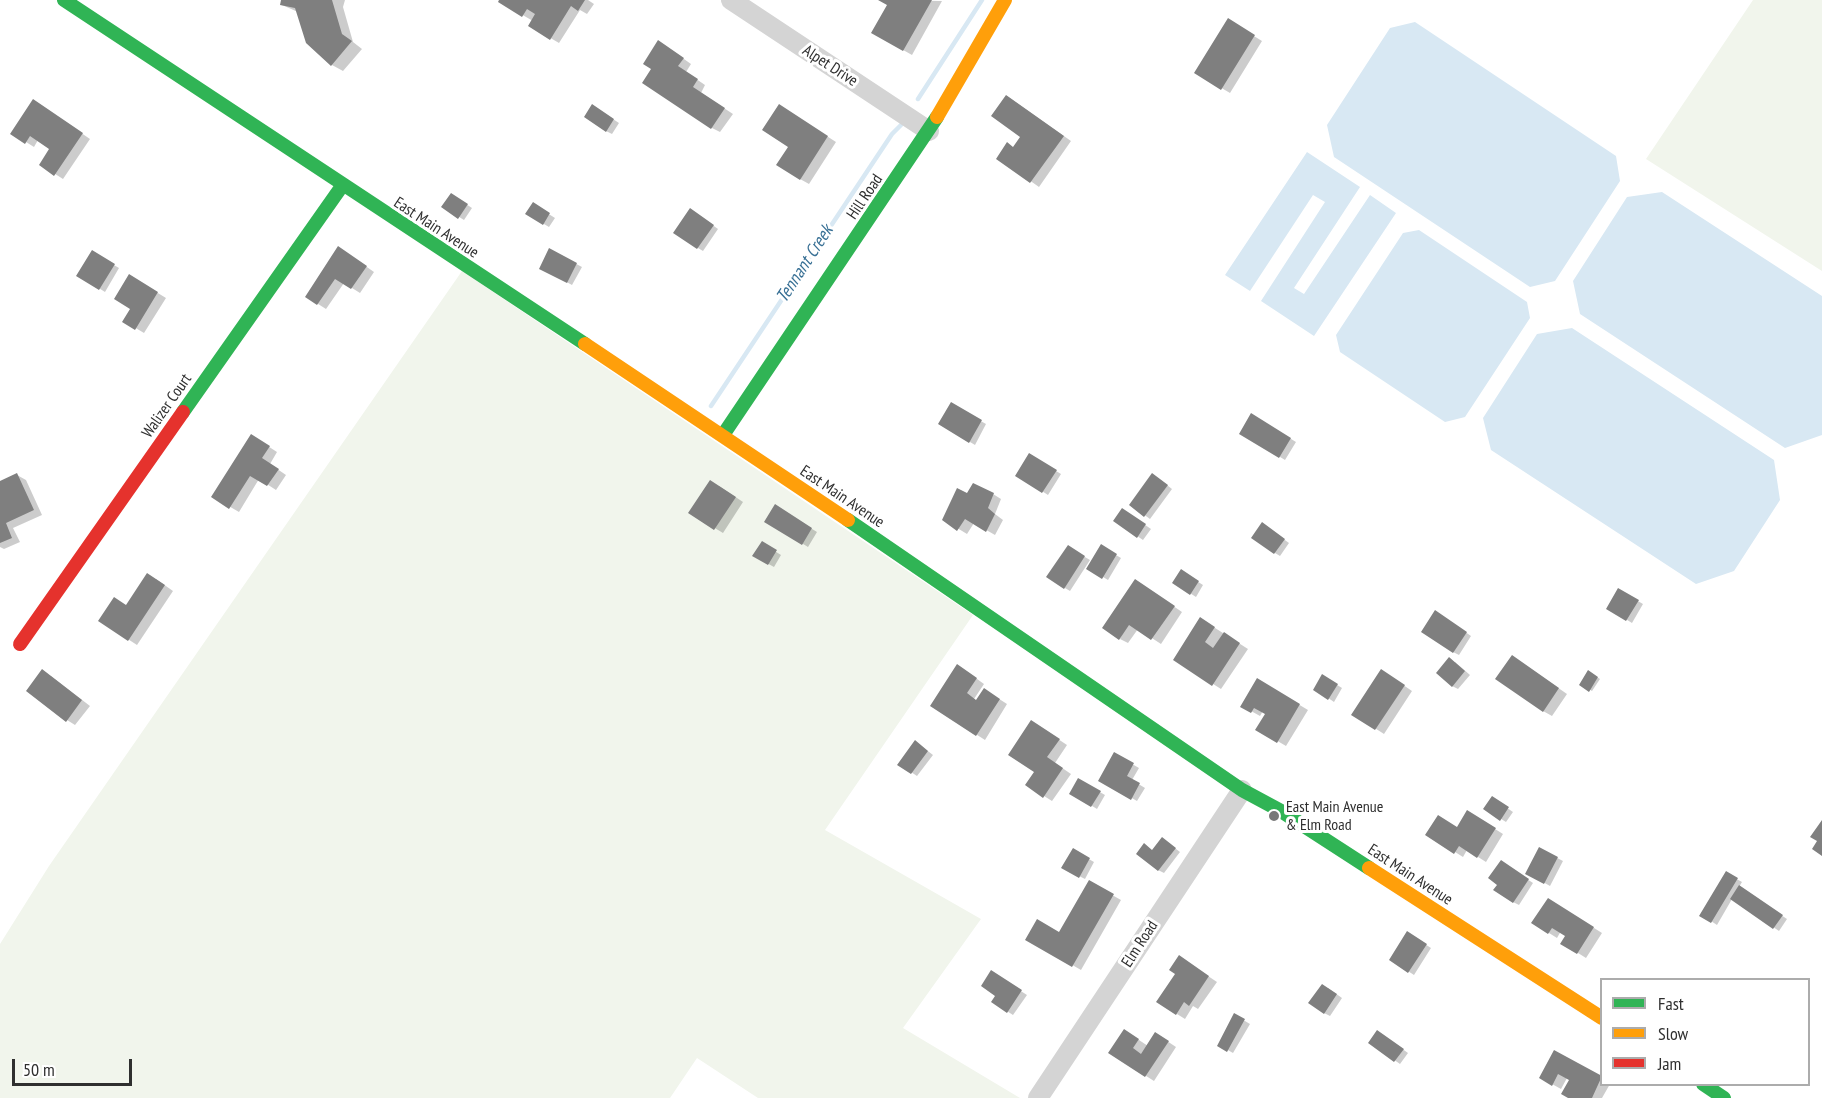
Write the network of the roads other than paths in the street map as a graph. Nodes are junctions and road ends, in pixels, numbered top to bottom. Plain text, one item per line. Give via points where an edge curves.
1 (64, 0) edge
2 (731, 0) edge
3 (1005, 0) edge
4 (929, 131) junction
5 (342, 186) junction
6 (723, 435) junction
7 (20, 644) dead end
8 (1242, 790) junction
9 (1600, 1017) edge
10 (1706, 1086) edge
11 (1038, 1098) edge
12 (1724, 1098) edge

1 - 5 street, East Main Avenue
2 - 4 street, Alpet Drive
3 - 4 street, Hill Road
4 - 6 street, Hill Road
5 - 6 street, East Main Avenue
5 - 7 street, Walizer Court
6 - 8 street, East Main Avenue
8 - 9 street, East Main Avenue via 1281,811
8 - 11 street, Elm Road
10 - 12 street

